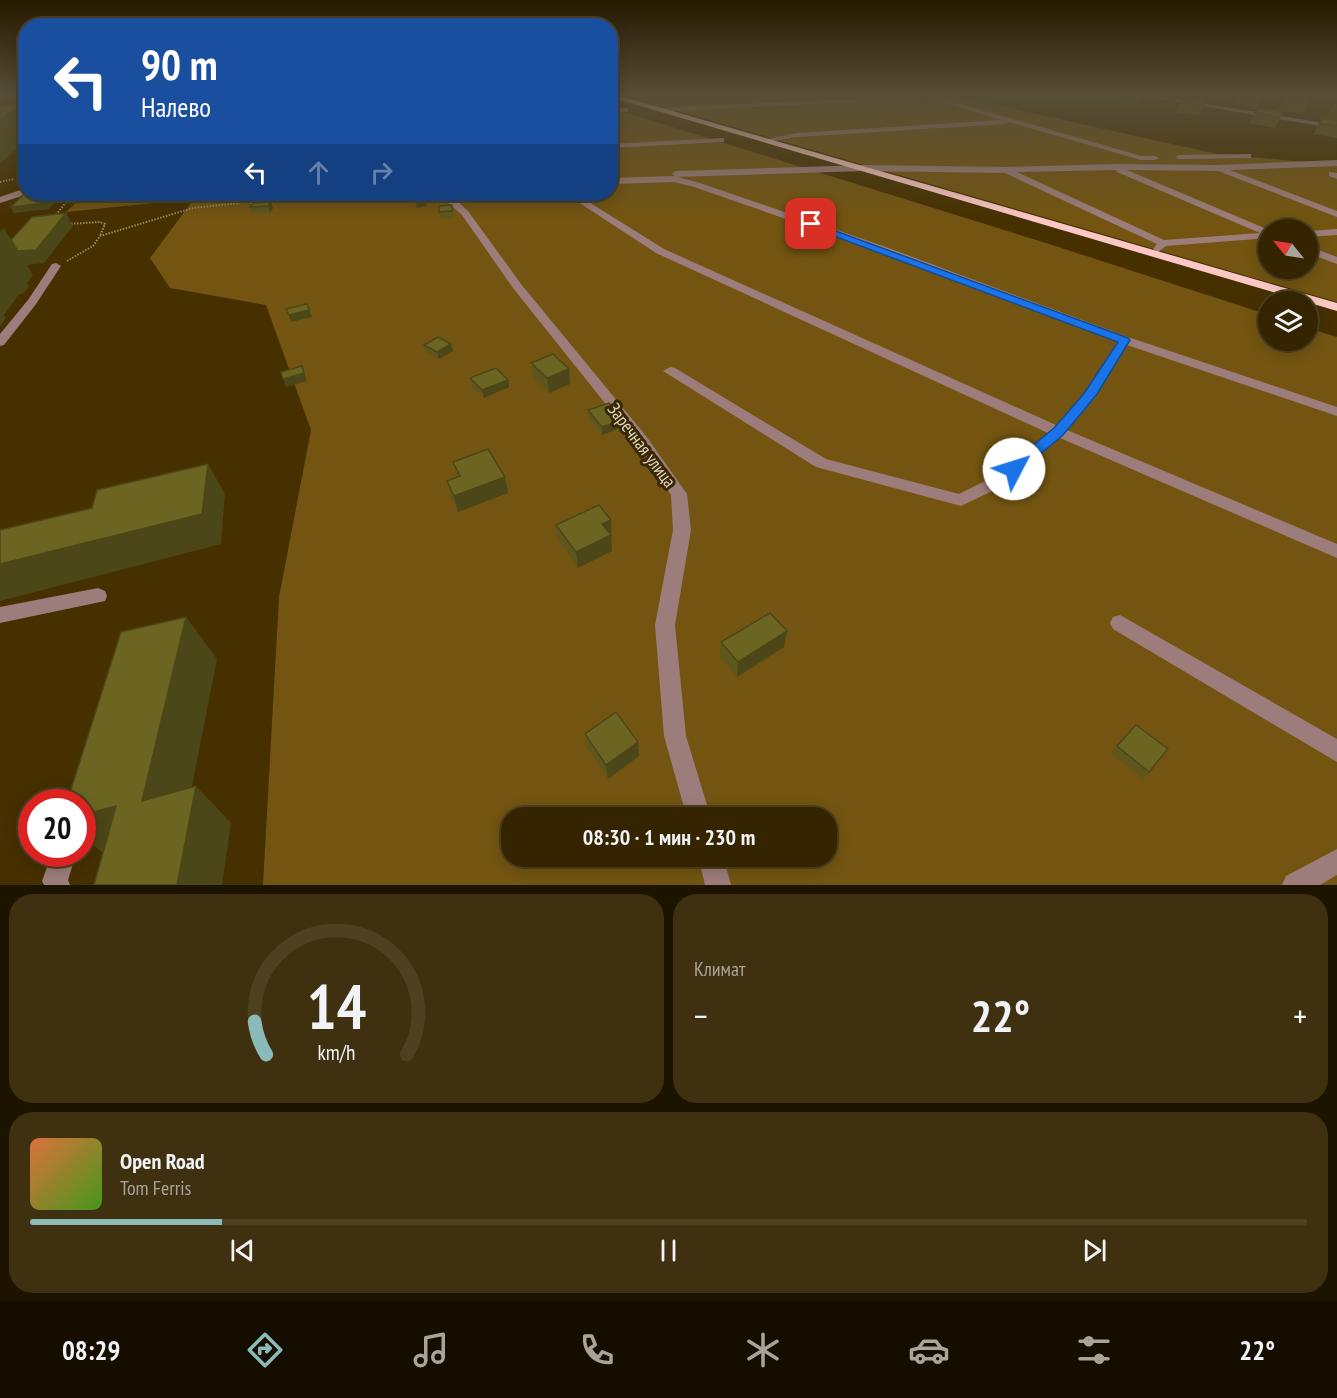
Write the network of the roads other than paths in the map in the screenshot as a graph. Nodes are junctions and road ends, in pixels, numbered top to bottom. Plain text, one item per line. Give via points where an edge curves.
1 (751, 136) edge
2 (790, 136) edge
3 (1066, 136) edge
4 (721, 140) dead end
5 (767, 141) junction
6 (618, 146) edge
7 (1329, 153) dead end
8 (1254, 156) dead end
9 (1265, 156) dead end
10 (1163, 158) dead end
11 (1175, 158) dead end
12 (1337, 163) edge
13 (1115, 167) junction
14 (864, 168) junction
15 (1217, 168) junction
16 (1006, 170) junction
17 (618, 178) edge
18 (618, 178) edge
19 (18, 194) edge
20 (0, 200) edge
21 (264, 201) edge
22 (451, 201) edge
23 (581, 201) edge
24 (253, 202) edge
25 (1337, 214) edge
26 (1258, 229) edge
27 (1337, 232) edge
28 (1318, 233) edge
29 (1258, 235) edge
30 (1162, 243) junction
31 (1318, 253) edge
32 (1154, 254) junction
33 (1337, 261) edge
34 (56, 266) road end
35 (1337, 308) edge
36 (1124, 340) junction
37 (0, 342) edge
38 (670, 371) dead end
39 (1337, 412) edge
40 (1058, 432) junction
41 (1337, 551) edge
42 (98, 596) dead end
43 (0, 615) edge
44 (1120, 623) dead end
45 (1337, 751) edge
46 (696, 807) edge
47 (1337, 861) edge
48 (60, 867) edge
49 (713, 867) edge
50 (57, 885) edge
51 (718, 885) edge
52 (1295, 885) edge

1 - 5 main road
2 - 5 street
3 - 10 street via 1141,158
4 - 6 street
5 - 14 main road
7 - 9 street
8 - 11 street
12 - 15 street
13 - 15 street
13 - 16 street
13 - 26 street
14 - 16 street
14 - 17 street
14 - 32 main road
15 - 25 street
16 - 30 street
18 - 36 street via 674,179 697,185
19 - 20 street
21 - 24 street
22 - 46 street, Заречная улица via 465,213 517,286 641,439 679,494 682,530 664,626 675,736
23 - 40 street via 660,251
27 - 28 street
29 - 30 street
30 - 32 street
31 - 33 street
32 - 35 main road
34 - 37 street
36 - 39 street
36 - 40 street via 1090,394
38 - 40 street via 821,463 961,500 999,481
40 - 41 street
42 - 43 street
44 - 45 street
47 - 52 street
48 - 50 street
49 - 51 street

